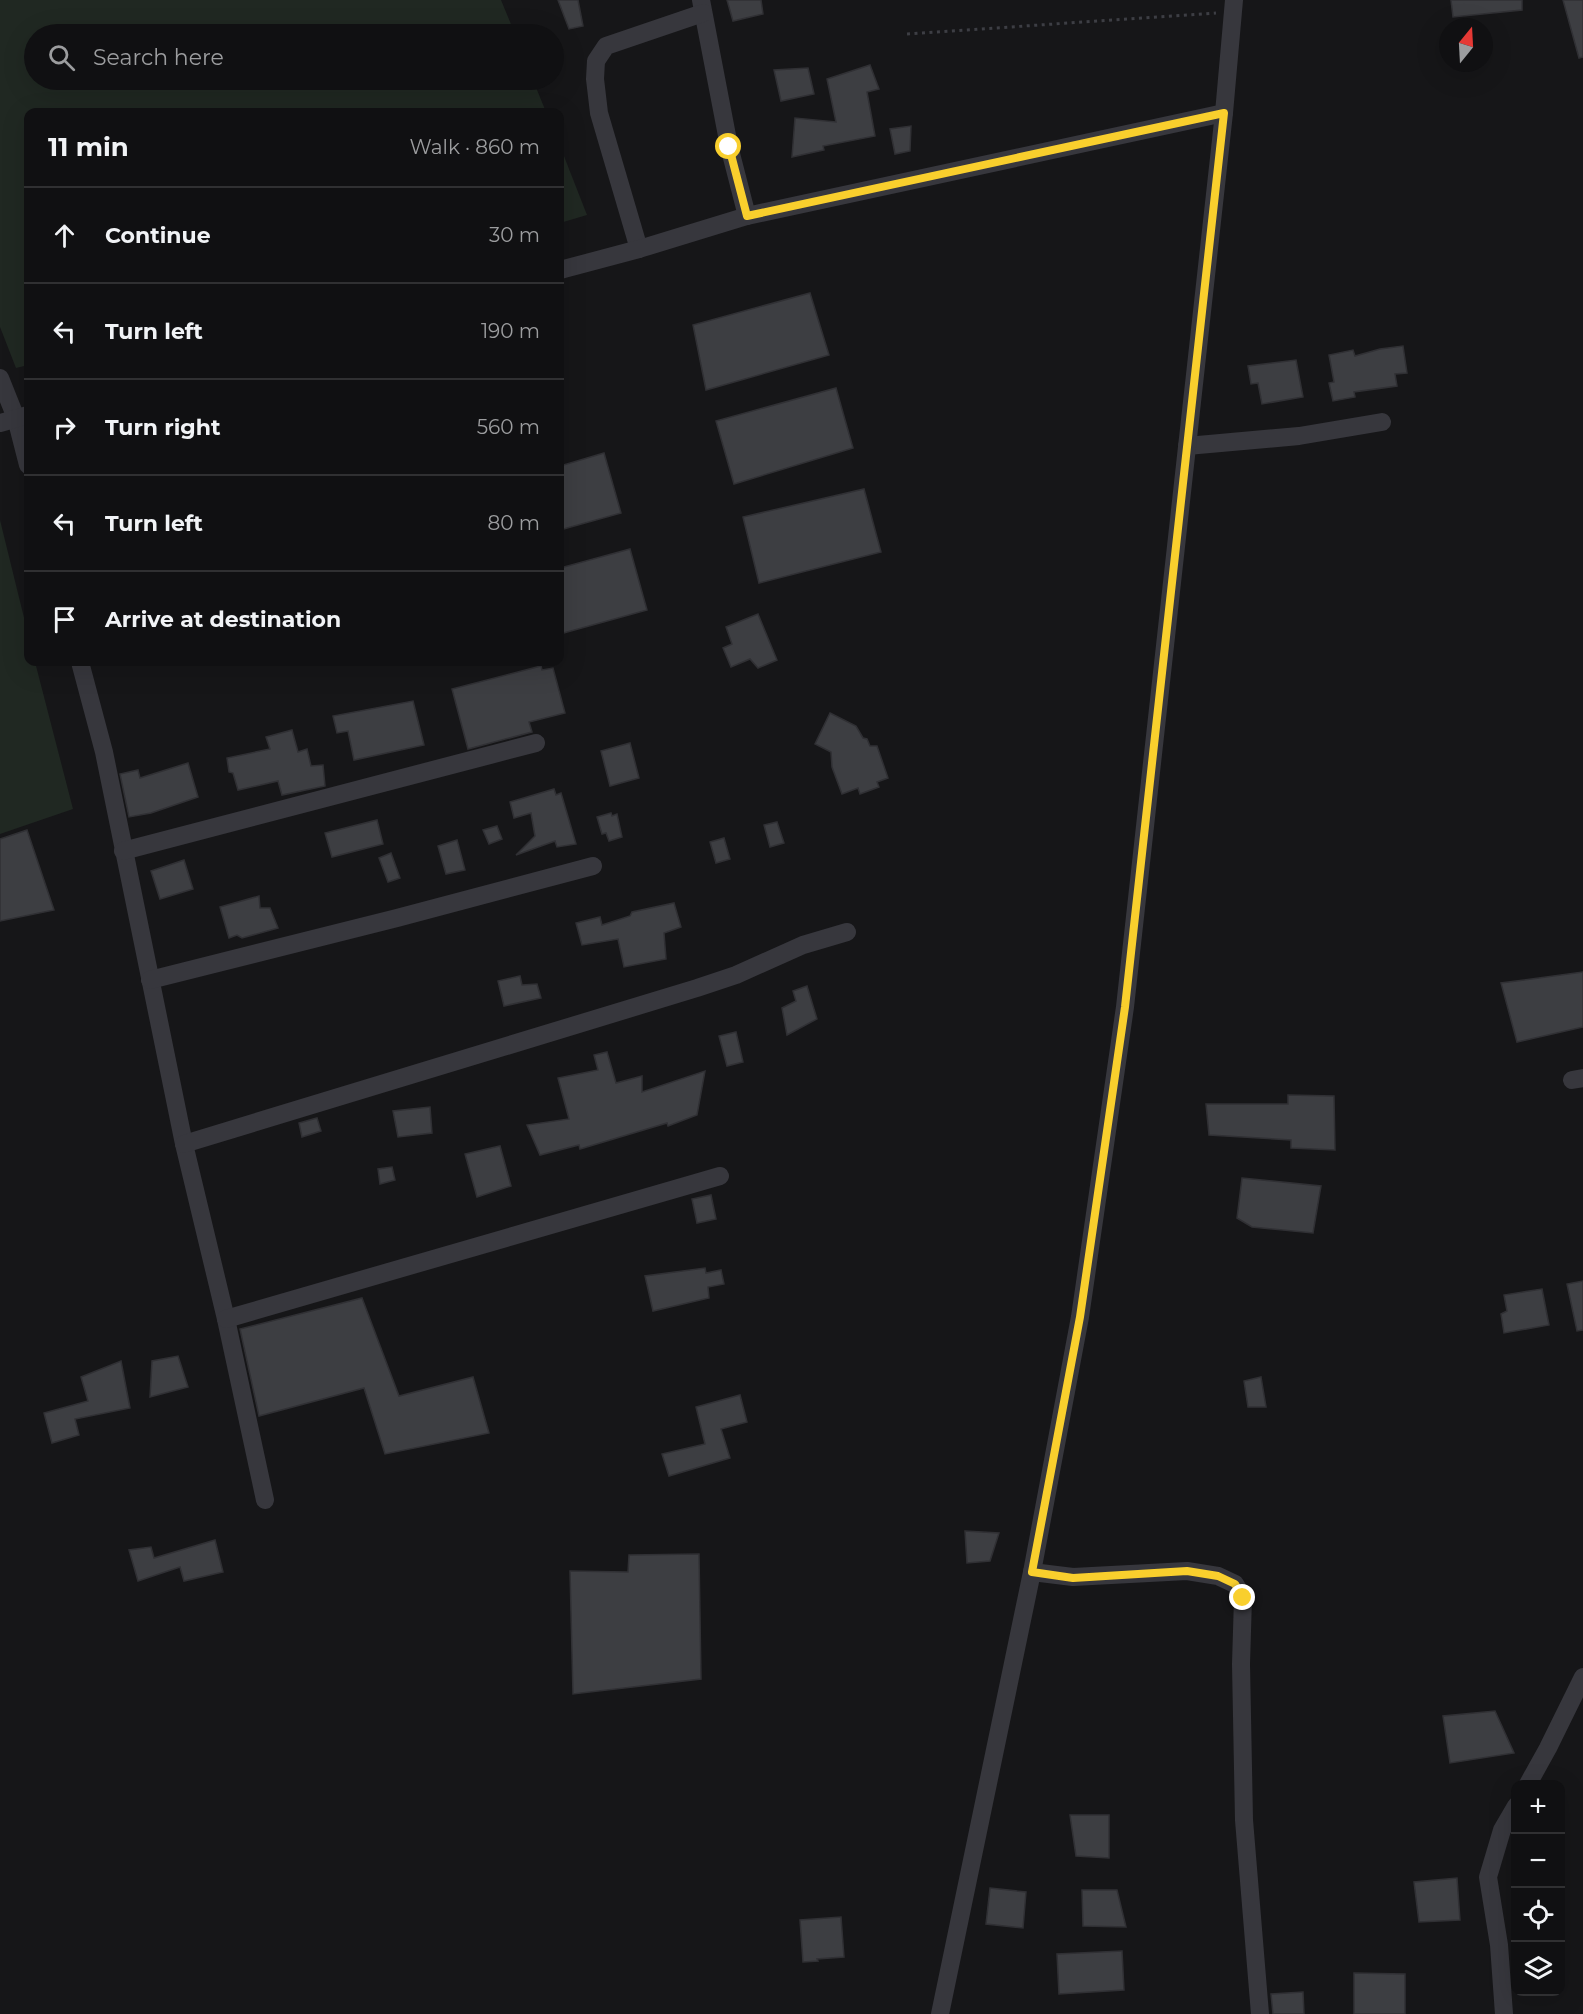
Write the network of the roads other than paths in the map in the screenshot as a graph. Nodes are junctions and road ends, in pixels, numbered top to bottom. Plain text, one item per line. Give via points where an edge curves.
1 (1234, 6) edge
2 (702, 7) edge
3 (1224, 113) junction
4 (747, 216) junction
5 (639, 249) junction
6 (564, 269) edge
7 (0, 378) edge
8 (15, 419) edge
9 (1382, 422) dead end
10 (1187, 446) junction
11 (24, 451) edge
12 (81, 666) edge
13 (536, 743) dead end
14 (123, 851) junction
15 (593, 866) dead end
16 (847, 932) dead end
17 (150, 980) junction
18 (184, 1144) junction
19 (720, 1176) dead end
20 (226, 1319) junction
21 (265, 1500) dead end
22 (1032, 1572) junction
23 (1583, 1677) edge
24 (1531, 1780) edge
25 (1511, 1813) edge
26 (940, 2014) edge
27 (1260, 2014) edge
28 (1504, 2014) edge

1 - 3 street
2 - 4 street via 729,147
2 - 5 street via 606,46 596,61 599,113
3 - 4 street
3 - 10 street
4 - 5 street
5 - 6 street
7 - 8 street
8 - 11 street
9 - 10 street via 1299,436
10 - 22 street via 1125,1007 1080,1317
12 - 14 street via 104,752
13 - 14 street
14 - 17 street
15 - 17 street
16 - 18 street via 803,945 736,975
17 - 18 street
18 - 20 street
19 - 20 street
20 - 21 street
22 - 26 street
22 - 27 street via 1073,1578 1187,1571 1218,1576 1235,1584 1243,1598 1244,1820
23 - 24 street
25 - 28 street via 1488,1877 1499,1945

